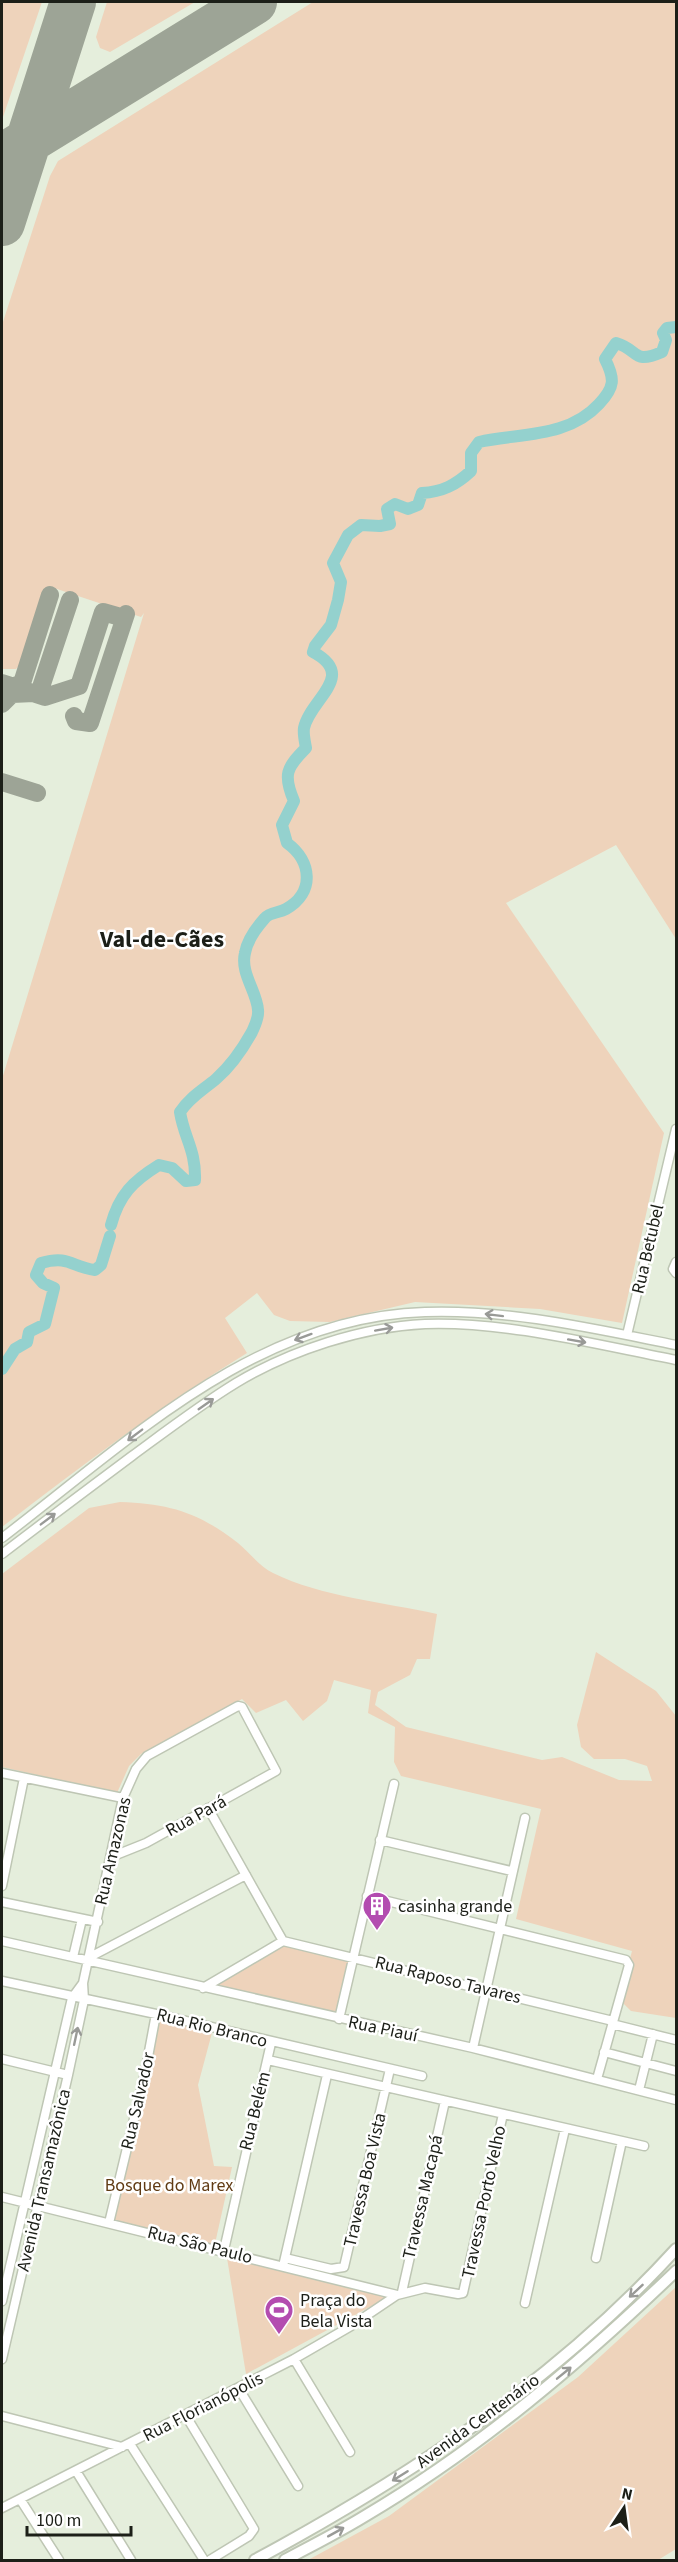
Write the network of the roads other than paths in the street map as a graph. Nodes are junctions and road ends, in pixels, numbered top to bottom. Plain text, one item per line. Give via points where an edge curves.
1 (676, 1129) edge
2 (676, 1262) edge
3 (676, 1273) edge
4 (627, 1335) junction
5 (676, 1345) edge
6 (676, 1360) edge
7 (2, 1538) edge
8 (2, 1554) edge
9 (240, 1706) joint
10 (2, 1773) edge
11 (24, 1778) junction
12 (394, 1784) dead end
13 (123, 1798) junction
14 (208, 1808) junction
15 (525, 1818) dead end
16 (380, 1840) junction
17 (111, 1857) junction
18 (511, 1871) junction
19 (246, 1875) junction
20 (2, 1886) edge
21 (367, 1896) junction
22 (2, 1902) edge
23 (82, 1919) junction
24 (98, 1922) junction
25 (500, 1927) junction
26 (2, 1941) edge
27 (283, 1941) junction
28 (73, 1957) junction
29 (352, 1957) junction
30 (90, 1959) junction
31 (2, 1981) edge
32 (84, 1983) junction
33 (203, 1988) junction
34 (486, 1990) junction
35 (72, 1998) junction
36 (84, 2000) junction
37 (156, 2014) junction
38 (339, 2019) junction
39 (612, 2022) junction
40 (653, 2034) junction
41 (676, 2040) edge
42 (271, 2043) junction
43 (473, 2048) junction
44 (604, 2052) junction
45 (2, 2059) edge
46 (268, 2060) junction
47 (645, 2063) junction
48 (390, 2069) junction
49 (54, 2071) junction
50 (676, 2071) edge
51 (327, 2074) junction
52 (68, 2075) junction
53 (422, 2076) dead end
54 (597, 2079) junction
55 (386, 2087) junction
56 (639, 2090) junction
57 (676, 2100) edge
58 (445, 2101) junction
59 (503, 2114) junction
60 (565, 2128) junction
61 (622, 2141) junction
62 (644, 2146) dead end
63 (2, 2197) edge
64 (25, 2203) junction
65 (38, 2206) junction
66 (110, 2223) junction
67 (676, 2249) edge
68 (224, 2250) junction
69 (596, 2258) dead end
70 (284, 2262) junction
71 (676, 2271) edge
72 (4, 2278) edge
73 (20, 2282) junction
74 (400, 2294) junction
75 (2, 2295) edge
76 (16, 2295) junction
77 (525, 2303) dead end
78 (2, 2359) edge
79 (294, 2360) junction
80 (239, 2389) junction
81 (2, 2416) edge
82 (186, 2416) junction
83 (126, 2445) junction
84 (350, 2452) dead end
85 (76, 2471) junction
86 (298, 2486) dead end
87 (20, 2499) junction
88 (2, 2508) edge
89 (59, 2560) edge
90 (131, 2560) edge
91 (204, 2560) edge
92 (210, 2560) edge
93 (255, 2560) edge
94 (285, 2560) edge

1 - 4 street, Rua Betubel
2 - 3 street via 672,1269
4 - 5 street
4 -> 7 street via 470,1313 424,1312 330,1328 264,1353 192,1393
8 -> 6 street via 236,1383 309,1350 385,1329 461,1325
9 - 13 street, Rua Amazonas via 147,1756 136,1769
9 - 14 street, Rua Pará via 277,1769
10 - 11 street
11 - 13 street
11 - 20 street
12 - 16 street
13 - 17 street, Rua Amazonas
14 - 17 street, Rua Pará via 146,1843
14 - 19 street
15 - 18 street
16 - 18 street
16 - 21 street
17 - 24 street, Rua Amazonas
18 - 25 street
19 - 27 street
19 - 30 street
21 - 25 street
21 - 29 street
22 - 23 street
23 - 24 street
23 - 28 street
24 - 30 street, Rua Amazonas
25 - 34 street
25 - 39 street via 628,1962
26 - 28 street, Rua Piauí
27 - 29 street, Rua Raposo Tavares
27 - 33 street
28 - 30 street, Rua Piauí
29 - 34 street, Rua Raposo Tavares
29 - 38 street
30 - 32 street, Rua Amazonas
30 - 33 street, Rua Piauí
31 - 35 street, Rua Rio Branco
32 - 35 street, Rua Amazonas
32 - 36 street, Rua Amazonas
33 - 38 street, Rua Piauí
34 - 39 street, Rua Raposo Tavares
34 - 43 street
35 - 36 street, Rua Rio Branco
35 - 49 street, Avenida Transamazônica
36 - 37 street, Rua Rio Branco
52 -> 36 street, Avenida Transamazônica
37 - 42 street, Rua Rio Branco
37 - 66 street, Rua Salvador
38 - 43 street, Rua Piauí
39 - 40 street, Rua Raposo Tavares
39 - 44 street
40 - 41 street, Rua Raposo Tavares
40 - 47 street
42 - 46 street, Rua Belém
42 - 48 street, Rua Rio Branco
43 - 54 street, Rua Piauí
44 - 47 street
44 - 54 street
45 - 49 street
46 - 51 street, Rua Rio Branco
46 - 68 street, Rua Belém
47 - 50 street
47 - 56 street
48 - 53 street, Rua Rio Branco
48 - 55 street, Travessa Boa Vista
49 - 52 street
49 - 64 street, Avenida Transamazônica
51 - 55 street, Rua Rio Branco
51 - 70 street
52 - 65 street, Avenida Transamazônica
54 - 56 street, Rua Piauí
55 - 58 street, Rua Rio Branco
55 - 70 street, Travessa Boa Vista via 344,2267 331,2269
56 - 57 street, Rua Piauí
58 - 59 street, Rua Rio Branco
58 - 74 street, Travessa Macapá
59 - 60 street, Rua Rio Branco
59 - 74 street, Travessa Porto Velho via 464,2291 458,2294 425,2288
60 - 61 street, Rua Rio Branco
60 - 77 street
61 - 62 street, Rua Rio Branco
61 - 69 street
63 - 64 street, Rua São Paulo
64 - 65 street, Rua São Paulo
64 - 72 street, Avenida Transamazônica
65 - 66 street, Rua São Paulo
65 - 73 street, Avenida Transamazônica
66 - 68 street, Rua São Paulo
67 -> 93 main road, Avenida Centenário via 606,2318 501,2407 411,2470
68 - 70 street, Rua São Paulo
70 - 74 street, Rua São Paulo
94 -> 71 main road, Avenida Centenário via 365,2516 453,2458 585,2356
72 - 73 street
72 - 75 street, Avenida Transamazônica
73 - 76 street, Avenida Transamazônica
74 - 79 street, Rua Florianópolis
75 - 76 street
76 - 78 street, Avenida Transamazônica
79 - 80 street, Rua Florianópolis
79 - 84 street
80 - 82 street, Rua Florianópolis
80 - 86 street
81 - 83 street
82 - 83 street, Rua Florianópolis
82 - 92 street via 254,2531
83 - 85 street, Rua Florianópolis
83 - 91 street
85 - 87 street, Rua Florianópolis
85 - 90 street
87 - 88 street, Rua Florianópolis
87 - 89 street

